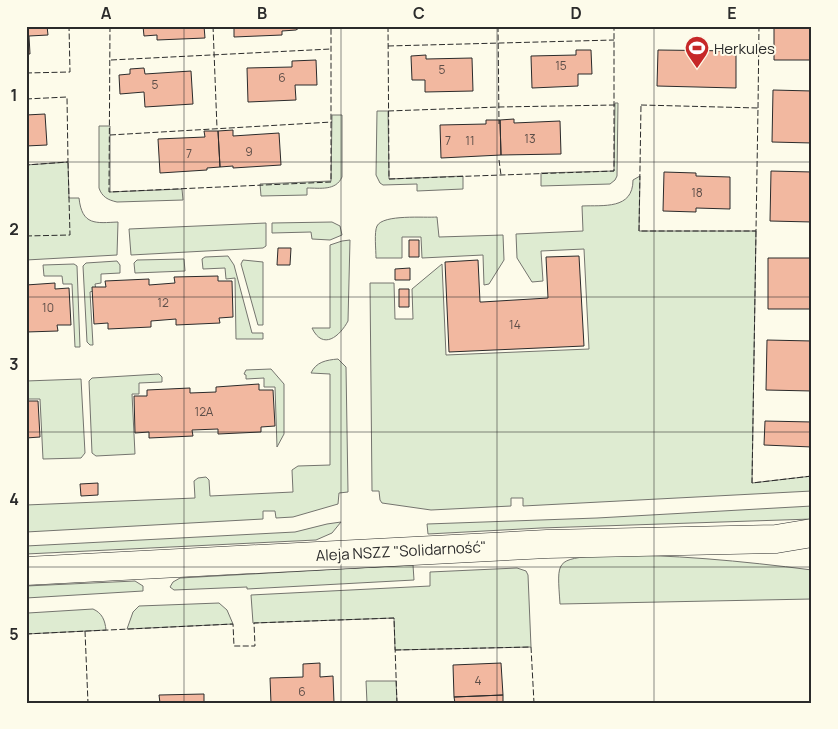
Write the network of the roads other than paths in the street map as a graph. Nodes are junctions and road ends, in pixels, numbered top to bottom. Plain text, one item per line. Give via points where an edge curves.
1 (812, 533) edge
2 (776, 539) junction
3 (812, 550) edge
4 (26, 571) edge

1 - 2 street, Aleja NSZZ "Solidarność"
2 - 3 street, Aleja NSZZ "Solidarność"
2 - 4 street, Aleja NSZZ "Solidarność" via 556,543

